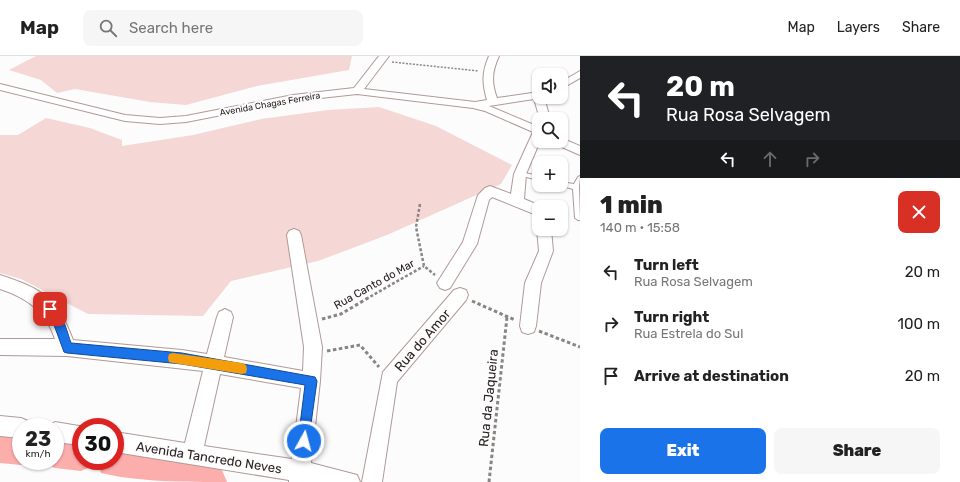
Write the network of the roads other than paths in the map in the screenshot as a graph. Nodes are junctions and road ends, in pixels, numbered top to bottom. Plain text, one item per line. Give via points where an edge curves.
1 (494, 56) edge
2 (383, 58) edge
3 (580, 74) edge
4 (568, 82) edge
5 (0, 87) edge
6 (12, 91) junction
7 (356, 91) junction
8 (532, 96) edge
9 (0, 99) edge
10 (493, 102) junction
11 (474, 105) junction
12 (532, 128) edge
13 (568, 145) edge
14 (532, 147) edge
15 (580, 151) edge
16 (520, 174) junction
17 (532, 177) edge
18 (580, 178) edge
19 (568, 185) edge
20 (576, 187) junction
21 (517, 202) junction
22 (532, 208) edge
23 (578, 218) dead end
24 (294, 235) dead end
25 (545, 236) edge
26 (0, 282) edge
27 (445, 283) dead end
28 (460, 296) dead end
29 (225, 317) dead end
30 (532, 327) road end
31 (0, 347) edge
32 (67, 348) junction
33 (214, 364) junction
34 (311, 381) junction
35 (0, 426) edge
36 (12, 427) edge
37 (124, 444) edge
38 (192, 455) junction
39 (300, 476) edge
40 (350, 482) edge
41 (372, 482) edge

1 - 10 street via 486,82
2 - 7 street
3 - 4 street
5 - 6 street, Avenida Chagas Ferreira
6 - 7 street, Avenida Chagas Ferreira via 125,118 160,121 186,119 293,98
6 - 9 street
7 - 11 street, Avenida Chagas Ferreira
8 - 10 street
10 - 11 street
11 - 12 street, Avenida Chagas Ferreira
13 - 15 street
14 - 16 street
16 - 17 lane
16 - 21 street
18 - 20 lane
19 - 20 lane
20 - 23 lane
21 - 22 street
21 - 27 street via 490,191 483,198 470,244
24 - 34 street via 313,354
25 - 30 street via 546,252 533,283
26 - 32 street via 34,295 50,309 59,323
28 - 41 street, Rua do Amor via 389,378
29 - 33 street
31 - 32 street
32 - 33 street
33 - 34 street
33 - 38 street
34 - 39 street
35 - 36 street
37 - 38 street, Avenida Tancredo Neves
38 - 39 street, Avenida Tancredo Neves
39 - 40 street, Avenida Tancredo Neves

